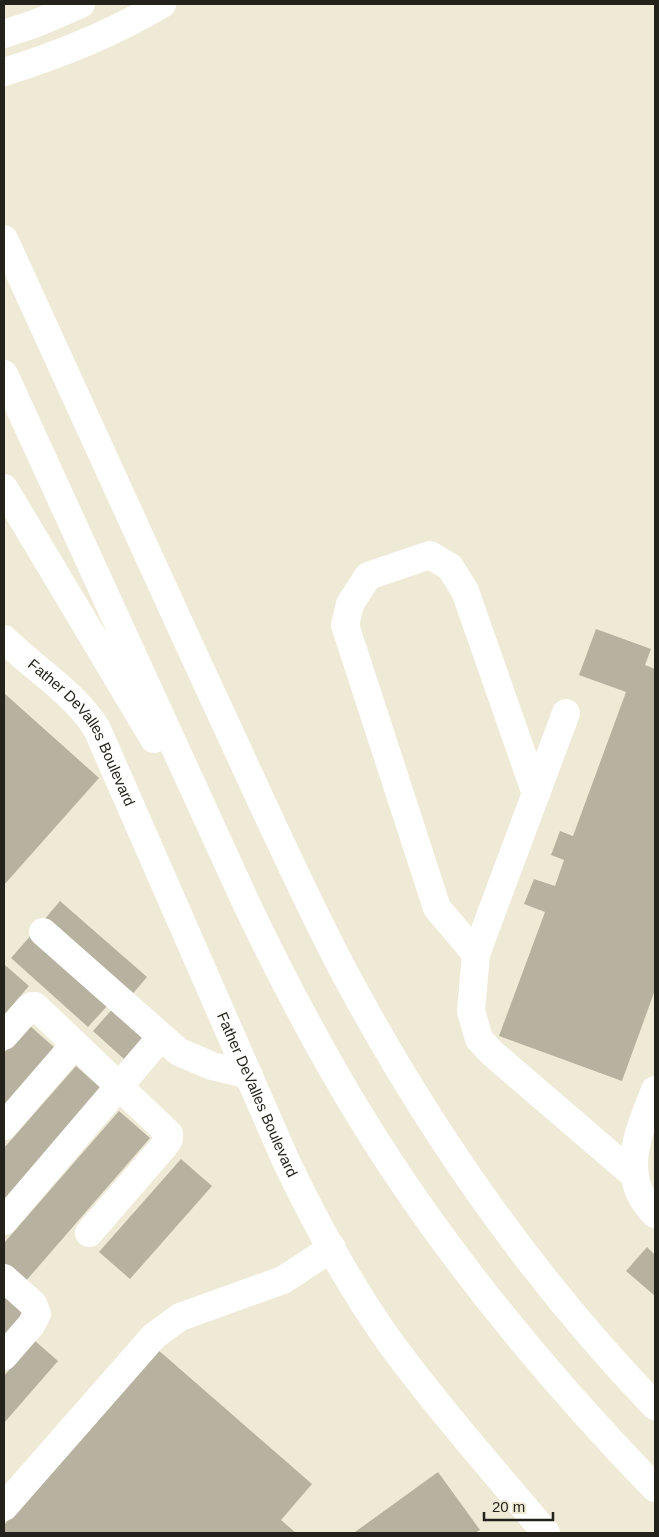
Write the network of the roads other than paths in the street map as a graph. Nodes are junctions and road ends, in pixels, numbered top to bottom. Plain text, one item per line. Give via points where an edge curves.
1 (81, 4) edge
2 (162, 4) edge
3 (4, 34) edge
4 (4, 72) edge
5 (4, 238) edge
6 (4, 374) edge
7 (4, 488) edge
8 (4, 639) edge
9 (566, 713) dead end
10 (536, 794) junction
11 (230, 867) junction
12 (43, 932) dead end
13 (476, 954) junction
14 (4, 1036) edge
15 (161, 1037) junction
16 (75, 1044) junction
17 (249, 1075) junction
18 (120, 1086) junction
19 (655, 1090) edge
20 (4, 1126) edge
21 (634, 1175) junction
22 (655, 1214) edge
23 (4, 1221) edge
24 (89, 1233) dead end
25 (332, 1248) junction
26 (4, 1278) edge
27 (4, 1356) edge
28 (655, 1406) edge
29 (655, 1488) edge
30 (4, 1507) edge
31 (546, 1533) edge

1 - 3 main road
2 - 4 main road via 89,42
5 - 28 main road via 265,808 365,1009 447,1144 517,1242 594,1338
6 - 11 main road
7 - 11 main road
8 - 17 main road, Father DeValles Boulevard via 75,702 97,729
9 - 10 main road
10 - 13 main road
10 - 13 main road via 465,591 450,567 430,555 368,576 350,604 345,625 437,908
11 - 29 main road via 269,951 317,1041 406,1186 538,1361 599,1431
12 - 15 main road
13 - 21 main road via 471,1011 479,1038 492,1053
14 - 16 main road via 33,1006
15 - 17 main road via 178,1052 193,1059
15 - 18 main road
16 - 18 main road
16 - 20 main road
17 - 25 main road, Father DeValles Boulevard via 298,1186
18 - 23 main road
18 - 24 main road via 168,1132 169,1139
19 - 21 main road via 636,1148
21 - 22 main road via 640,1193
25 - 30 main road via 284,1280 180,1317 154,1336
25 - 31 main road, Father DeValles Boulevard via 377,1322 425,1389
26 - 27 main road via 33,1304 37,1314

